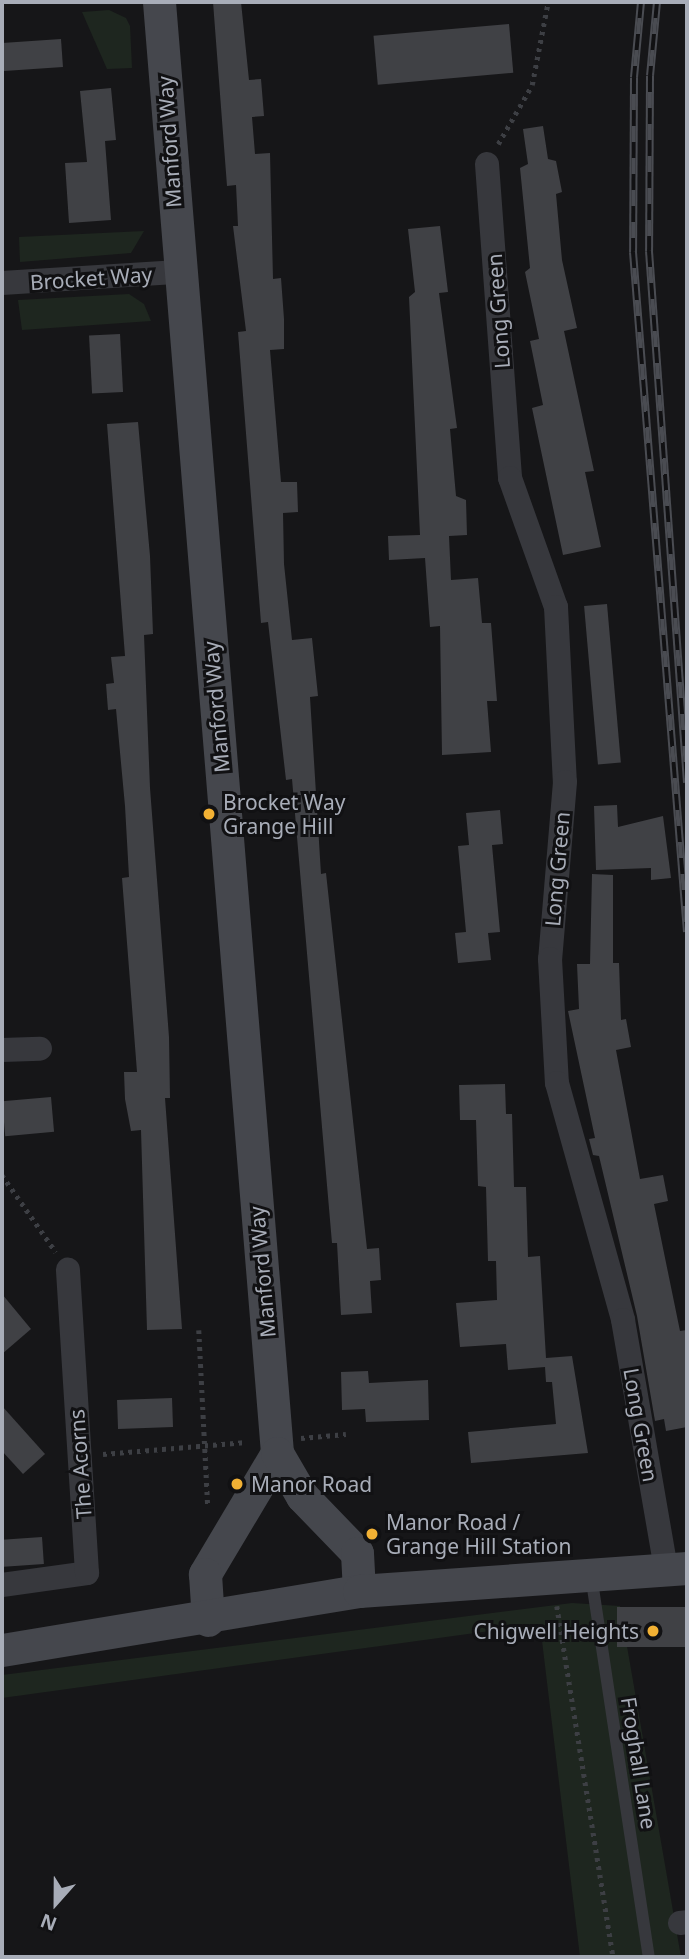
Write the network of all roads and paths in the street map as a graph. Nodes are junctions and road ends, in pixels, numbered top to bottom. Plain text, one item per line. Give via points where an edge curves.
1 (159, 2) edge
2 (548, 2) edge
3 (487, 164) joint
4 (179, 272) junction
5 (2, 283) edge
6 (40, 1049) dead end
7 (2, 1050) edge
8 (2, 1175) edge
9 (68, 1270) joint
10 (199, 1330) dead end
11 (346, 1434) dead end
12 (204, 1445) junction
13 (276, 1447) junction
14 (80, 1455) junction
15 (208, 1506) dead end
16 (676, 1569) edge
17 (591, 1575) junction
18 (553, 1580) junction
19 (2, 1585) edge
20 (359, 1591) junction
21 (208, 1620) junction
22 (2, 1650) edge
23 (613, 1957) edge
24 (649, 1957) edge

1 - 4 street, Manford Way
2 - 3 path via 532,85
3 - 16 street, Long Green via 510,478 556,607 565,782 550,959 557,1083 623,1320
4 - 5 street, Brocket Way
4 - 13 street, Manford Way
6 - 7 street
8 - 9 path
9 - 14 street, The Acorns
10 - 12 path
11 - 13 path
12 - 13 path
12 - 14 path
12 - 15 path
13 - 20 street, Manford Way via 302,1496 356,1553
13 - 21 street via 205,1574
14 - 19 street, The Acorns via 87,1573
16 - 17 street
17 - 18 street
17 - 24 lane, Froghall Lane
18 - 20 street
18 - 23 path
20 - 21 street
21 - 22 street

